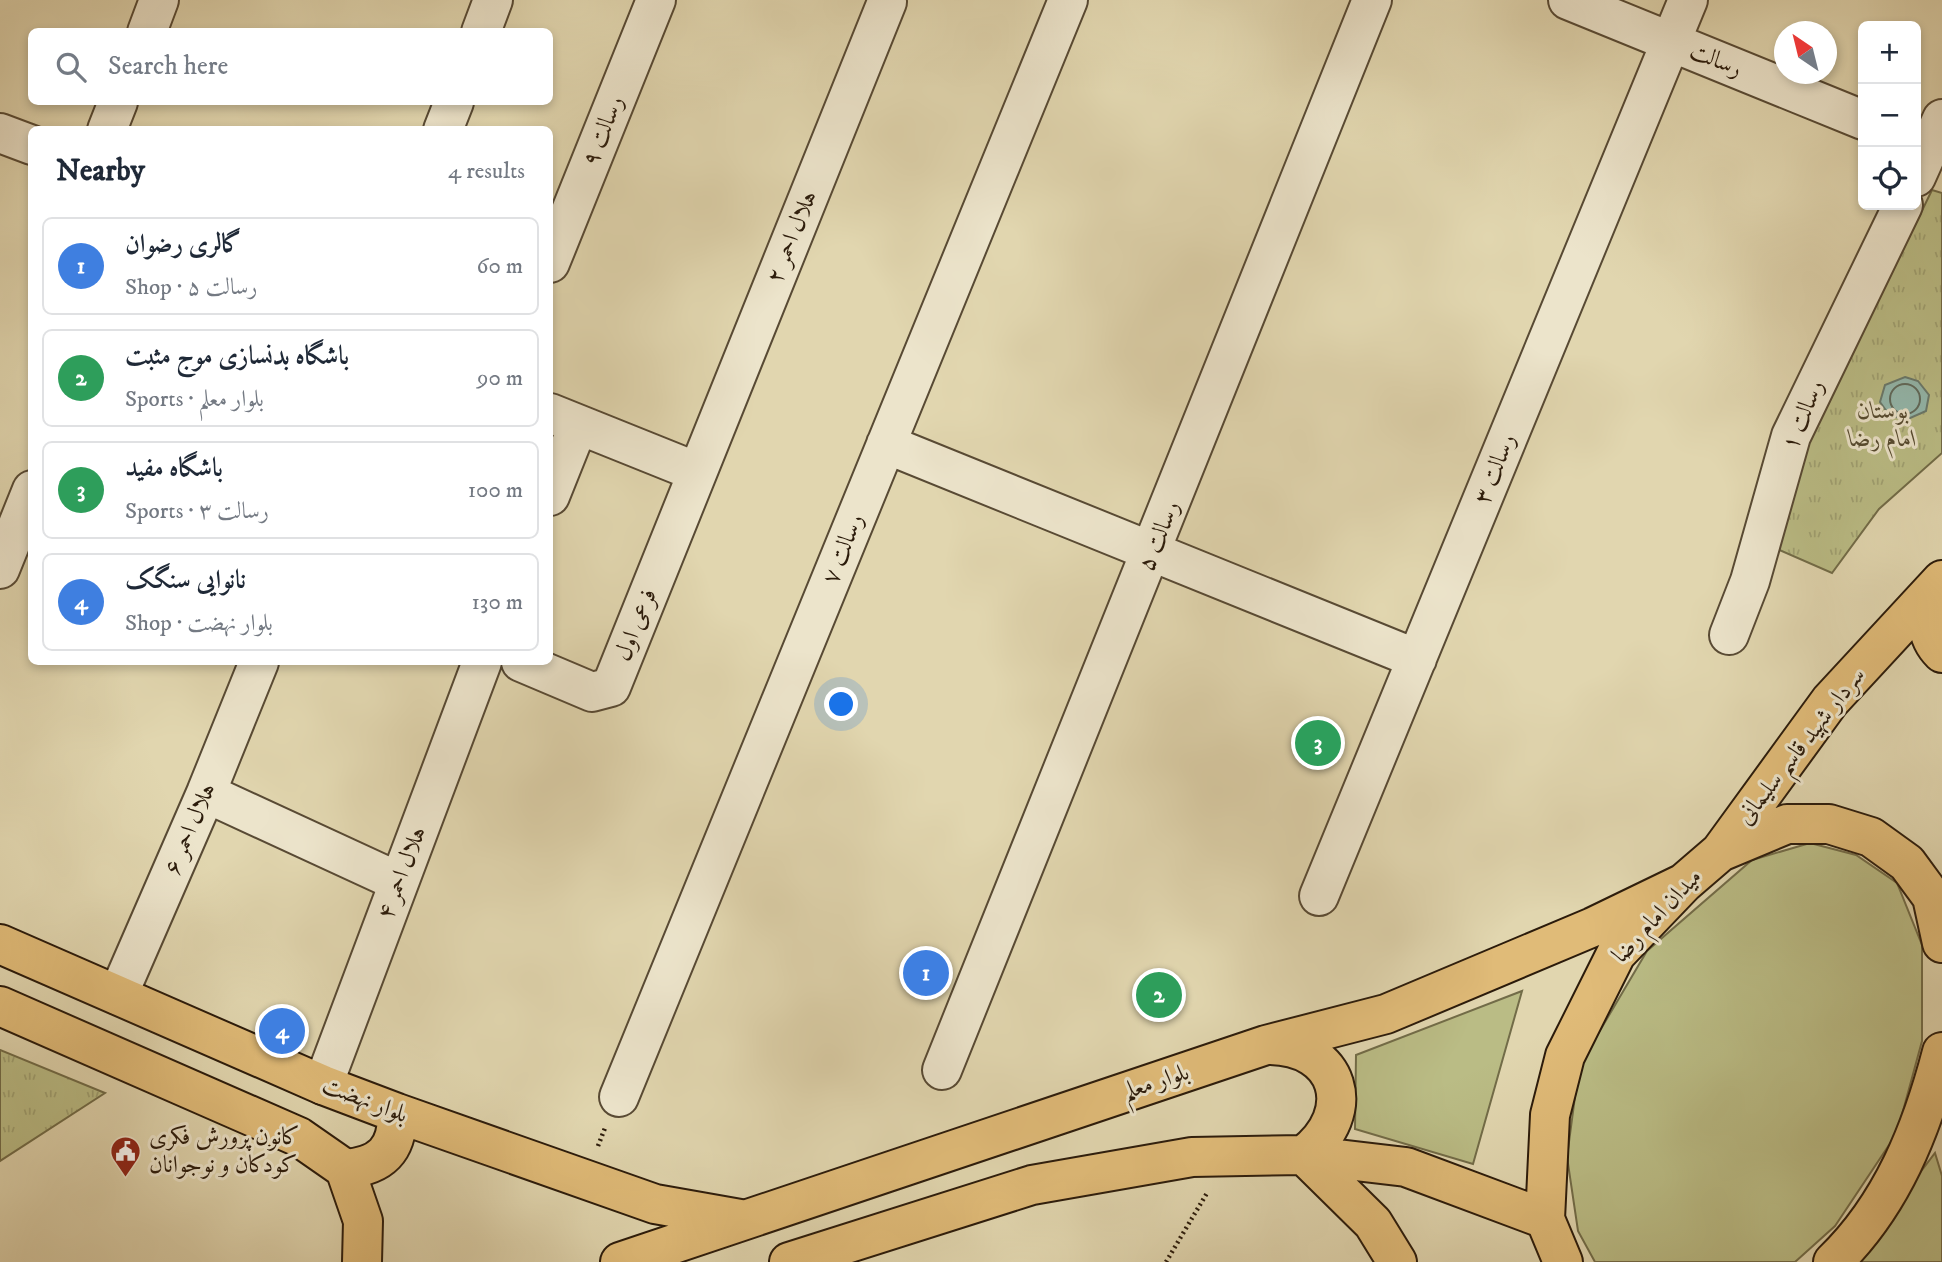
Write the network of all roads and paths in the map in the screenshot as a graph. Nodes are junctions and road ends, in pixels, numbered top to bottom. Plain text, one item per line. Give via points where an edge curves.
1 (159, 0) edge
2 (493, 0) edge
3 (656, 0) edge
4 (1068, 0) edge
5 (1372, 0) edge
6 (1568, 0) edge
7 (1688, 0) edge
8 (887, 2) dead end
9 (148, 28) edge
10 (482, 28) edge
11 (1671, 42) junction
12 (117, 105) edge
13 (453, 105) edge
14 (1858, 118) edge
15 (109, 126) edge
16 (445, 126) edge
17 (0, 133) edge
18 (28, 144) edge
19 (1901, 210) edge
20 (553, 256) edge
21 (564, 419) edge
22 (886, 444) junction
23 (697, 472) junction
24 (553, 480) edge
25 (17, 507) edge
26 (1153, 552) junction
27 (0, 569) edge
28 (1937, 585) edge
29 (1728, 635) dead end
30 (1942, 653) edge
31 (1417, 659) junction
32 (258, 665) edge
33 (481, 665) edge
34 (528, 665) edge
35 (206, 793) junction
36 (1720, 852) junction
37 (399, 882) junction
38 (1684, 883) junction
39 (1937, 885) edge
40 (1320, 896) dead end
41 (1942, 943) edge
42 (0, 944) edge
43 (118, 995) junction
44 (0, 1006) edge
45 (1266, 1045) junction
46 (1942, 1052) edge
47 (942, 1070) dead end
48 (323, 1084) junction
49 (618, 1097) joint
50 (397, 1113) junction
51 (1304, 1155) junction
52 (1229, 1156) junction
53 (345, 1169) junction
54 (583, 1179) junction
55 (742, 1220) junction
56 (1547, 1243) edge
57 (362, 1262) edge
58 (620, 1262) edge
59 (789, 1262) edge
60 (1166, 1262) edge
61 (1396, 1262) edge
62 (1833, 1262) edge

1 - 9 street
2 - 10 street
3 - 20 street, رسالت ۹
4 - 22 street, رسالت ۷
5 - 26 street, رسالت ۵
6 - 11 street, رسالت
7 - 11 street, رسالت ۳
8 - 23 street, هلال احمر ۲
11 - 14 street, رسالت
11 - 31 street, رسالت ۳
12 - 15 street
13 - 16 street
17 - 18 street
19 - 29 street, رسالت ۱ via 1791,436 1750,581
21 - 23 street
21 - 24 street
22 - 26 street
22 - 49 street, رسالت ۷
23 - 34 street, فرعی اول via 611,687 592,692
25 - 27 street
26 - 31 street
26 - 47 street, رسالت ۵
28 - 30 main road via 1927,620 1932,643
28 - 36 main road, سردار شهید قاسم سلیمانی via 1830,701
31 - 40 street, رسالت ۳
32 - 35 street, هلال احمر ۶
33 - 37 street, هلال احمر ۴
35 - 37 street
35 - 43 street, هلال احمر ۶
36 - 38 main road, میدان امام رضا
36 - 39 main road, میدان امام رضا via 1787,824 1829,824 1871,837
37 - 48 street, هلال احمر ۴
38 - 45 main road, بلوار معلم via 1581,933 1386,1014
38 - 56 main road, میدان امام رضا via 1616,954 1565,1055 1550,1115
39 - 41 main road, میدان امام رضا
42 - 43 main road, بلوار نهضت
43 - 48 main road, بلوار نهضت
44 - 53 main road via 299,1137
45 - 51 main road via 1290,1045 1312,1055 1329,1072 1337,1095 1335,1119 1324,1140
45 - 55 main road, بلوار معلم
46 - 62 main road via 1927,1111 1903,1164 1875,1212
48 - 50 main road, بلوار نهضت
49 - 54 path
50 - 53 main road via 398,1131 385,1154 363,1168
50 - 54 main road, بلوار نهضت
51 - 52 main road
51 - 56 main road via 1406,1167
51 - 61 main road via 1373,1223
52 - 59 main road via 1192,1157 1032,1185
52 - 60 path
53 - 57 main road via 363,1221
54 - 55 main road, بلوار نهضت via 655,1204
55 - 58 main road, بلوار معلم

